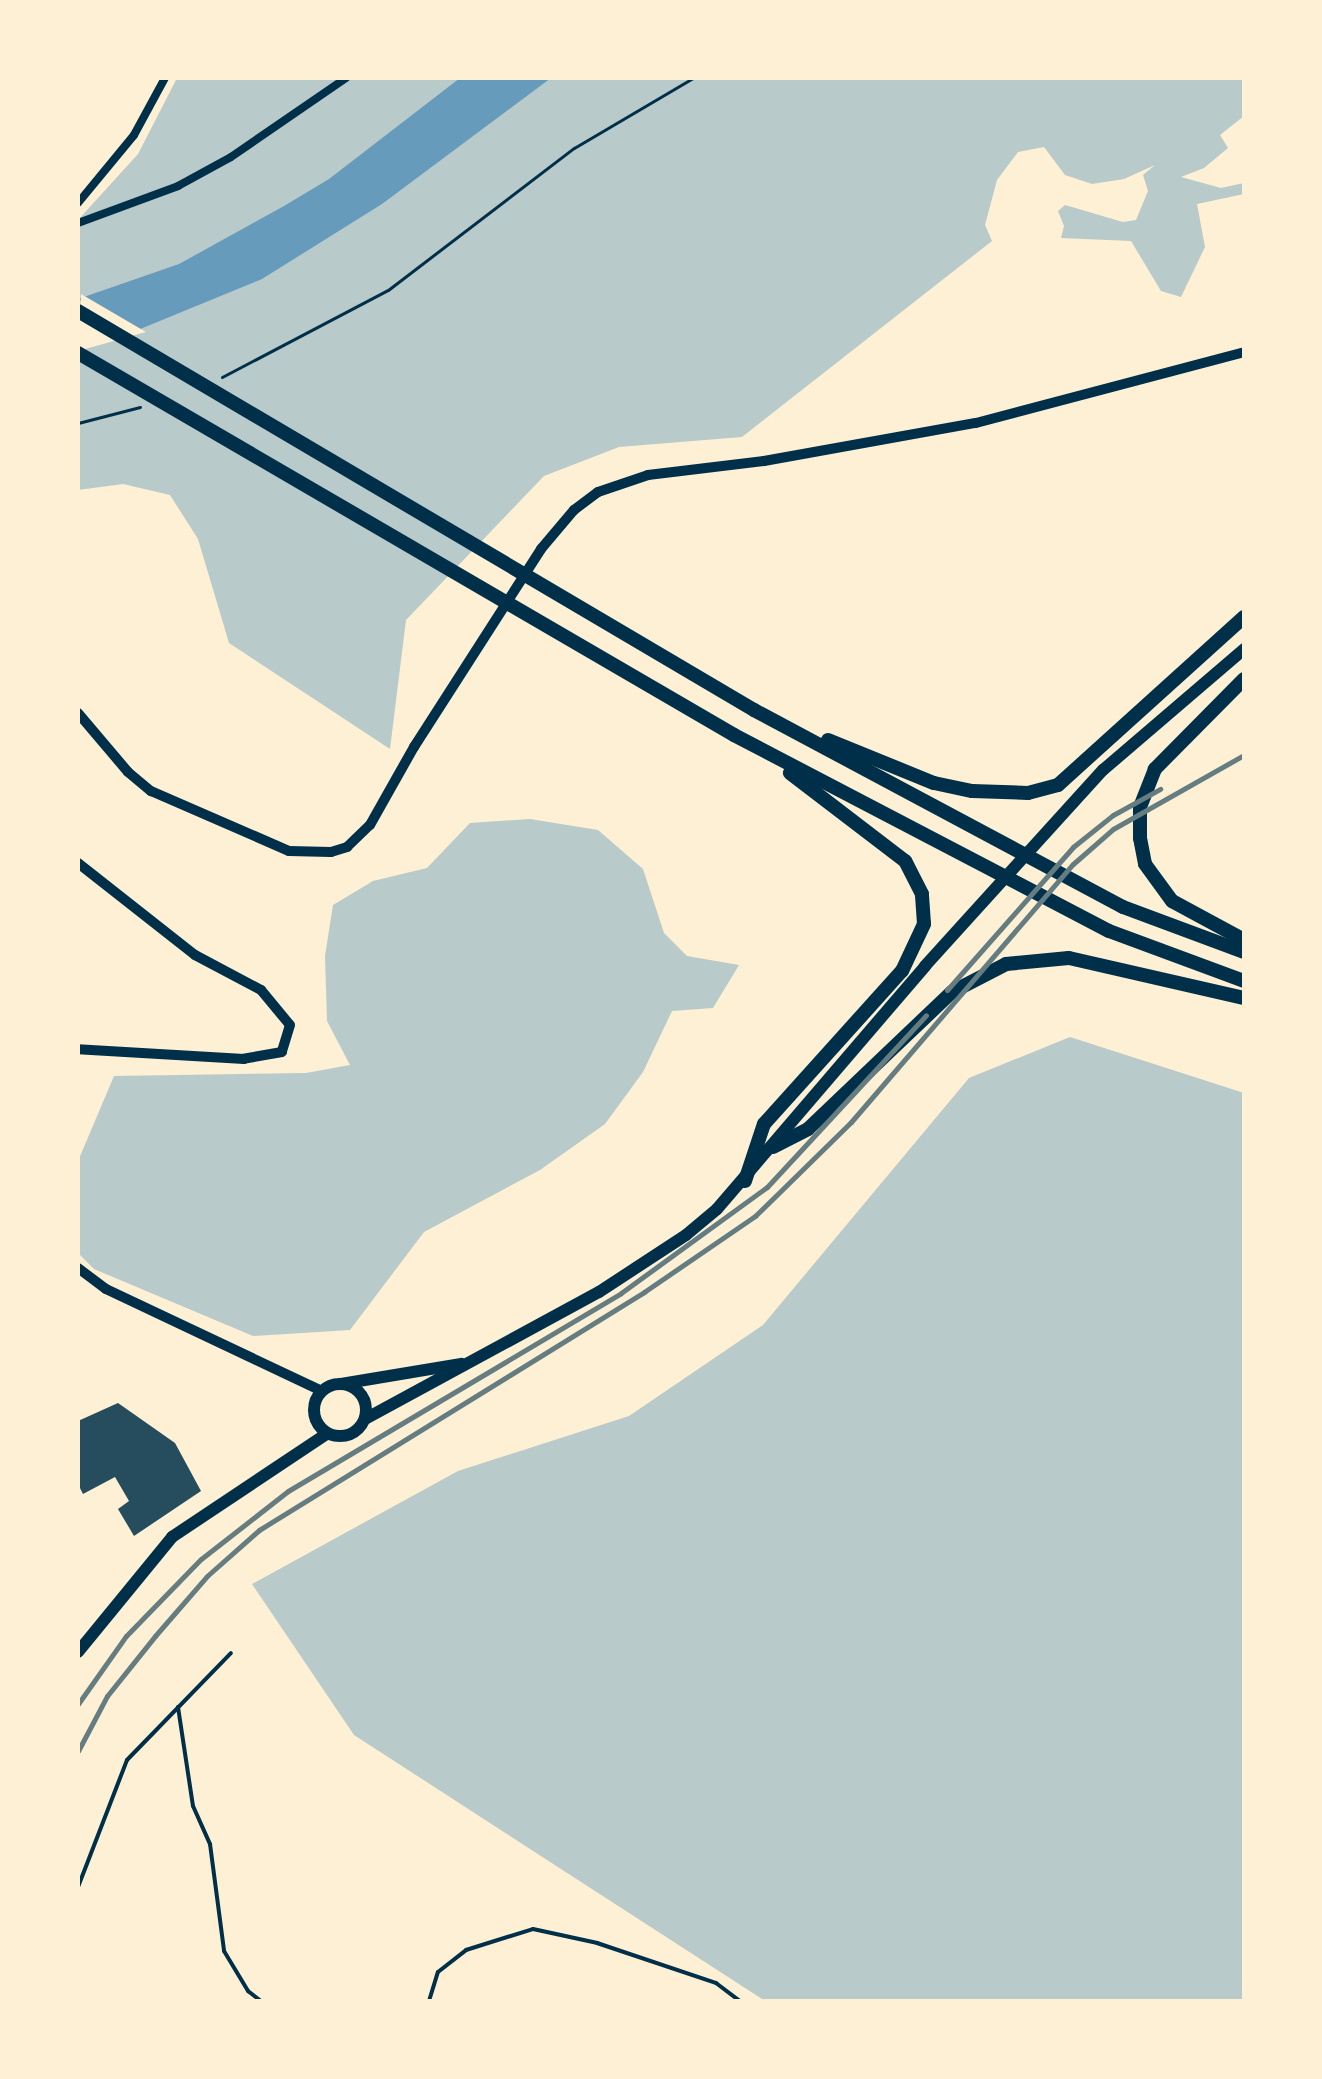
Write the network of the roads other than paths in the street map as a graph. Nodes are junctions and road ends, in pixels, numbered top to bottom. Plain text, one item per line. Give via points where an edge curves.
1 (165, 78) edge
2 (346, 78) edge
3 (78, 203) edge
4 (78, 223) edge
5 (78, 311) edge
6 (1244, 352) edge
7 (78, 353) edge
8 (1244, 617) edge
9 (1244, 649) edge
10 (1244, 679) edge
11 (754, 710) junction
12 (78, 713) edge
13 (734, 735) junction
14 (78, 863) edge
15 (1244, 940) edge
16 (1244, 952) edge
17 (1244, 981) edge
18 (1244, 998) edge
19 (78, 1049) edge
20 (773, 1147) junction
21 (745, 1181) junction
22 (78, 1268) edge
23 (464, 1364) junction
24 (341, 1384) junction
25 (322, 1391) junction
26 (365, 1419) junction
27 (328, 1433) junction
28 (78, 1652) edge
29 (231, 1653) dead end
30 (178, 1707) junction
31 (78, 1887) edge
32 (261, 2001) edge
33 (429, 2001) edge
34 (740, 2001) edge

1 - 3 street via 134,135
2 - 4 street via 191,179
5 - 11 highway
6 - 12 street via 976,423 764,461 648,475 598,492 574,510 541,549 370,825 360,838 331,852 289,851 151,791
7 - 13 highway
8 - 11 highway via 1080,770 1058,785 1028,793 983,793 934,783
9 - 20 main road via 1103,770 925,966
10 - 15 highway via 1169,751 1145,788 1140,838 1156,884 1193,914
11 - 16 highway via 1123,907
13 - 17 highway via 1109,931
13 - 21 highway via 885,841 905,861 922,894 924,924 912,956 764,1124
14 - 19 street via 195,955 261,990 290,1025 282,1052 244,1059
18 - 20 highway via 1089,962 1029,959 981,974 952,992 808,1129
20 - 21 main road
21 - 23 main road via 686,1235 643,1265
22 - 25 street via 106,1289
23 - 24 main road
23 - 26 main road
24 - 25 main road
24 - 26 main road via 362,1396
25 - 27 main road via 314,1410
26 - 27 main road via 349,1435
27 - 28 main road via 172,1537
29 - 30 lane
30 - 31 lane via 127,1760
30 - 32 lane via 193,1806 210,1844 224,1951 248,1991
33 - 34 lane via 438,1972 466,1950 533,1929 597,1943 716,1983

